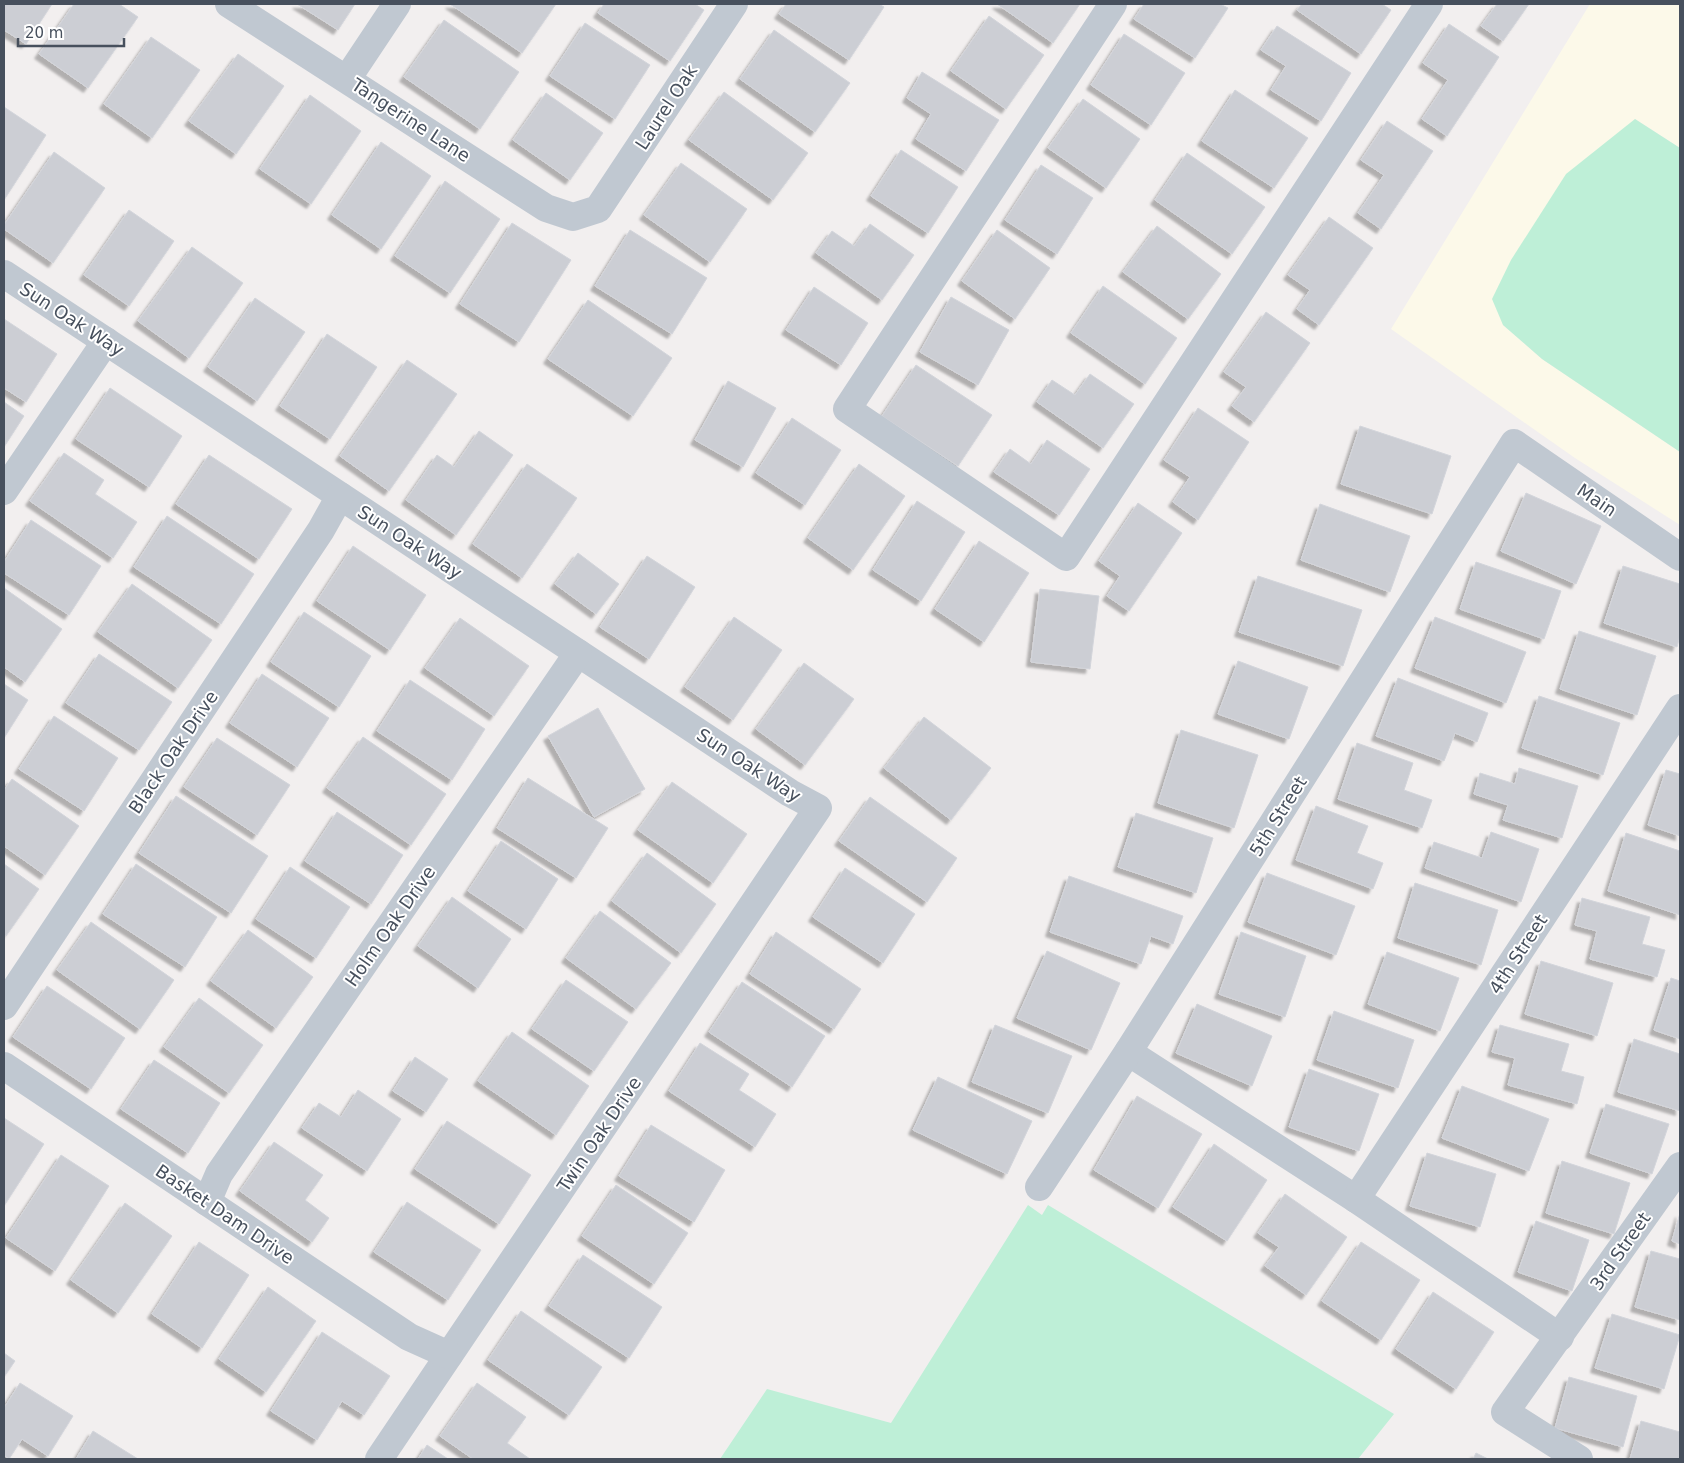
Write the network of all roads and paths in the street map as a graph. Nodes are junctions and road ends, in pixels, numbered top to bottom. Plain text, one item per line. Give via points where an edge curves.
1 (229, 4) edge
2 (397, 4) edge
3 (734, 4) edge
4 (1113, 4) edge
5 (1428, 4) edge
6 (347, 79) junction
7 (598, 210) joint
8 (4, 274) edge
9 (106, 342) junction
10 (1514, 443) joint
11 (4, 491) edge
12 (340, 496) junction
13 (1680, 557) edge
14 (578, 654) junction
15 (1680, 708) edge
16 (818, 808) joint
17 (4, 1006) edge
18 (1128, 1052) junction
19 (4, 1066) edge
20 (1680, 1166) edge
21 (1039, 1187) dead end
22 (1356, 1199) junction
23 (207, 1202) junction
24 (1560, 1337) junction
25 (449, 1355) junction
26 (379, 1459) edge
27 (1579, 1459) edge

1 - 6 street, Tangerine Lane
2 - 6 street
3 - 7 street, Laurel Oak
4 - 5 street via 847,409 1066,557
6 - 7 street, Tangerine Lane via 546,208 573,217
8 - 9 street, Sun Oak Way
9 - 11 street
9 - 12 street, Sun Oak Way
10 - 13 street, Main
10 - 18 street, 5th Street
12 - 14 street, Sun Oak Way
12 - 17 street, Black Oak Drive via 321,530
14 - 16 street, Sun Oak Way
14 - 23 street, Holm Oak Drive via 219,1174
15 - 22 street, 4th Street
16 - 25 street, Twin Oak Drive
18 - 21 street, 5th Street
18 - 22 street
19 - 23 street, Basket Dam Drive
20 - 24 street, 3rd Street
22 - 24 street
23 - 25 street, Basket Dam Drive via 409,1337
24 - 27 street, 3rd Street via 1505,1412
25 - 26 street, Twin Oak Drive

